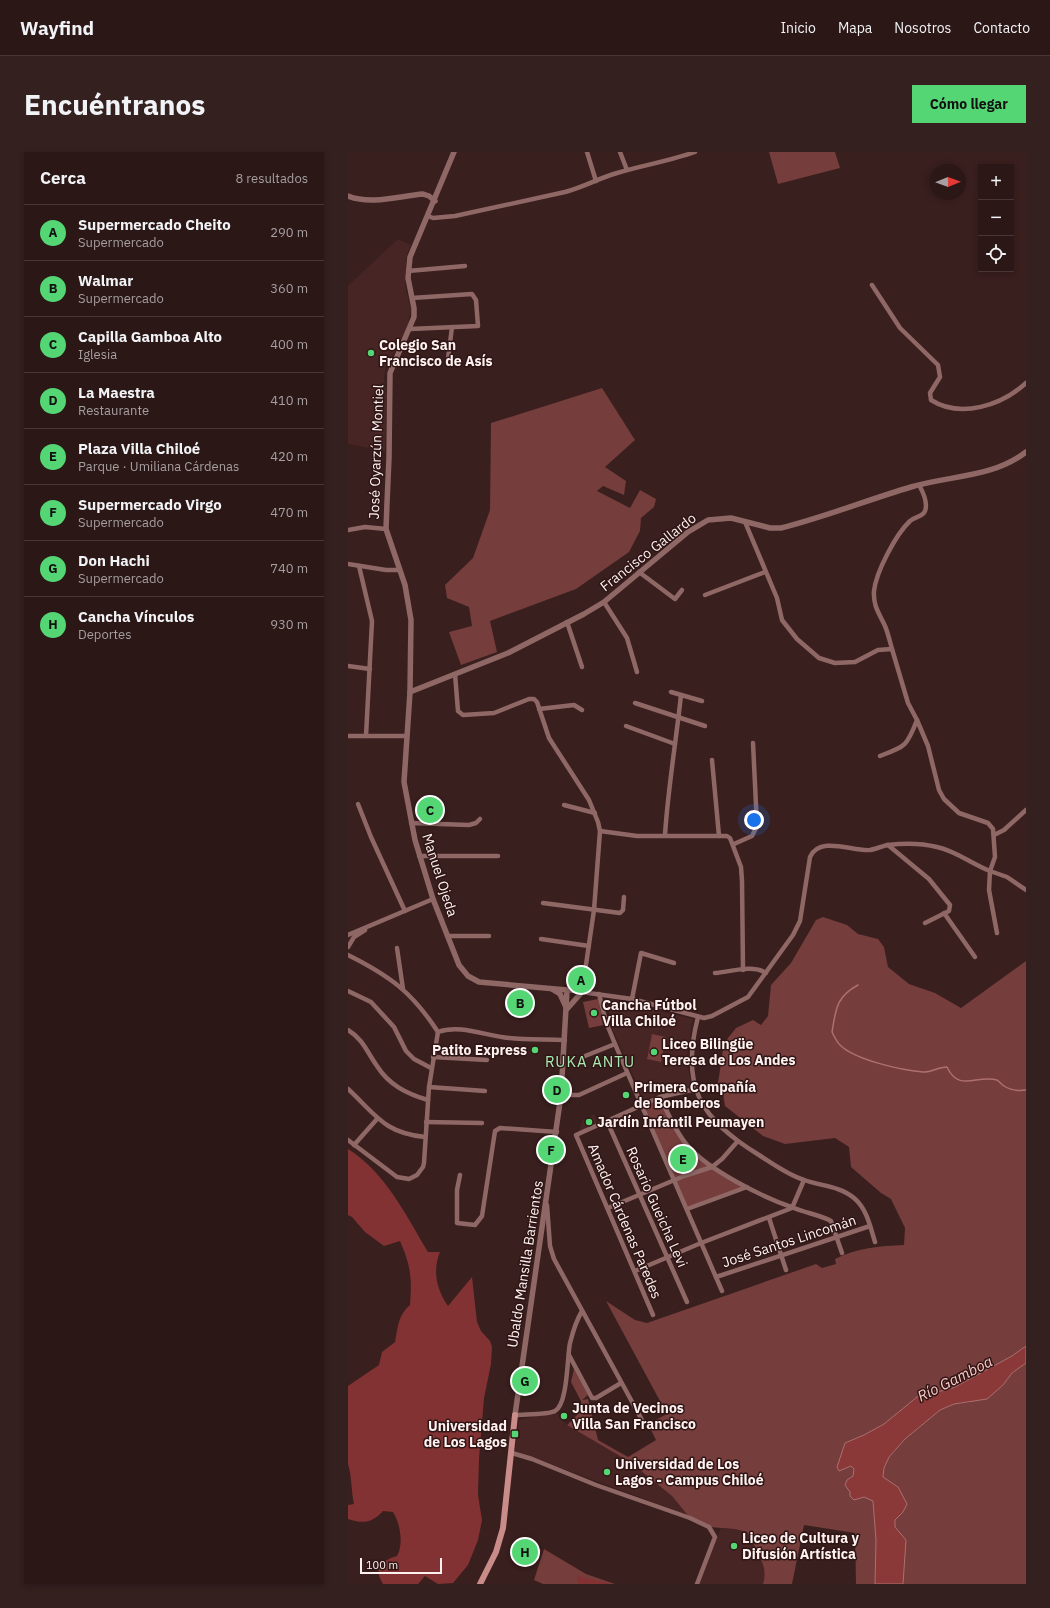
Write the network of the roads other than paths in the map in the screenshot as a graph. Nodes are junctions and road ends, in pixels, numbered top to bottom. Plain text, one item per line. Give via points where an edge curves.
1 (454, 152) edge
2 (587, 152) edge
3 (620, 152) edge
4 (695, 152) edge
5 (627, 170) junction
6 (596, 181) junction
7 (348, 196) edge
8 (434, 201) junction
9 (428, 216) junction
10 (465, 266) dead end
11 (408, 271) junction
12 (872, 285) dead end
13 (412, 298) junction
14 (452, 327) junction
15 (410, 329) junction
16 (448, 359) dead end
17 (1026, 383) edge
18 (1026, 452) edge
19 (919, 485) junction
20 (745, 522) junction
21 (386, 529) junction
22 (348, 530) edge
23 (348, 564) edge
24 (359, 566) junction
25 (400, 570) junction
26 (639, 572) junction
27 (765, 572) junction
28 (682, 590) dead end
29 (705, 595) dead end
30 (604, 602) junction
31 (567, 622) junction
32 (892, 649) junction
33 (348, 666) edge
34 (582, 667) dead end
35 (370, 669) junction
36 (637, 672) dead end
37 (455, 674) junction
38 (410, 692) junction
39 (670, 692) dead end
40 (681, 695) junction
41 (702, 701) dead end
42 (635, 702) dead end
43 (539, 709) junction
44 (582, 710) dead end
45 (678, 718) junction
46 (917, 720) junction
47 (626, 726) dead end
48 (705, 726) dead end
49 (348, 736) edge
50 (366, 736) junction
51 (406, 736) junction
52 (753, 743) dead end
53 (675, 744) junction
54 (880, 756) dead end
55 (712, 760) dead end
56 (358, 804) dead end
57 (564, 805) dead end
58 (1026, 810) edge
59 (595, 813) junction
60 (480, 819) dead end
61 (412, 823) junction
62 (600, 832) junction
63 (665, 835) junction
64 (994, 835) junction
65 (718, 836) junction
66 (734, 844) junction
67 (888, 845) junction
68 (419, 856) junction
69 (498, 856) dead end
70 (990, 871) junction
71 (1026, 890) edge
72 (624, 897) dead end
73 (433, 899) junction
74 (543, 903) dead end
75 (594, 910) junction
76 (405, 911) junction
77 (944, 913) junction
78 (925, 923) dead end
79 (373, 924) junction
80 (997, 933) dead end
81 (348, 935) edge
82 (447, 936) junction
83 (489, 936) dead end
84 (541, 939) dead end
85 (589, 946) junction
86 (348, 947) edge
87 (397, 948) dead end
88 (348, 955) edge
89 (975, 957) dead end
90 (674, 963) dead end
91 (743, 970) junction
92 (715, 973) dead end
93 (766, 973) junction
94 (550, 988) junction
95 (403, 989) junction
96 (567, 990) junction
97 (348, 991) edge
98 (582, 992) junction
99 (599, 994) junction
100 (632, 998) junction
101 (567, 1009) junction
102 (698, 1017) junction
103 (438, 1032) junction
104 (349, 1033) edge
105 (565, 1040) junction
106 (615, 1044) junction
107 (584, 1056) dead end
108 (433, 1057) junction
109 (487, 1060) dead end
110 (431, 1068) junction
111 (627, 1073) junction
112 (429, 1087) junction
113 (348, 1089) edge
114 (696, 1089) junction
115 (485, 1091) dead end
116 (561, 1095) junction
117 (660, 1097) junction
118 (428, 1100) junction
119 (642, 1105) junction
120 (377, 1118) junction
121 (607, 1121) junction
122 (426, 1122) junction
123 (482, 1123) dead end
124 (557, 1132) junction
125 (425, 1137) junction
126 (348, 1140) edge
127 (737, 1142) junction
128 (354, 1145) junction
129 (712, 1167) junction
130 (460, 1175) dead end
131 (674, 1180) junction
132 (804, 1180) junction
133 (747, 1187) junction
134 (640, 1194) junction
135 (547, 1204) junction
136 (608, 1208) junction
137 (792, 1208) junction
138 (687, 1209) junction
139 (769, 1218) junction
140 (870, 1226) junction
141 (837, 1236) junction
142 (874, 1242) dead end
143 (701, 1243) junction
144 (842, 1253) dead end
145 (781, 1254) junction
146 (667, 1257) junction
147 (786, 1270) dead end
148 (635, 1271) junction
149 (716, 1277) junction
150 (722, 1291) dead end
151 (686, 1302) dead end
152 (582, 1311) junction
153 (653, 1315) dead end
154 (569, 1354) junction
155 (621, 1383) junction
156 (515, 1415) junction
157 (642, 1420) dead end
158 (512, 1453) junction
159 (480, 1584) edge
160 (697, 1584) edge

1 - 8 street, José Oyarzún Montiel
2 - 6 street
3 - 5 street
4 - 5 street
5 - 6 street
6 - 9 street via 582,188 455,216
7 - 8 street via 356,199 381,200 423,194 430,196
8 - 9 street, José Oyarzún Montiel
9 - 11 street, José Oyarzún Montiel via 412,250
10 - 11 street
11 - 13 street, José Oyarzún Montiel
12 - 17 street via 900,328 938,365 940,377 930,393 931,400 955,408 969,409 994,403 1016,392
13 - 14 street via 472,294 476,300 478,326
13 - 15 street, José Oyarzún Montiel via 414,313
14 - 15 street
14 - 16 street
15 - 21 street, José Oyarzún Montiel via 390,373
18 - 19 street, Francisco Gallardo via 1014,461 989,472
19 - 20 street, Francisco Gallardo via 781,528
19 - 32 street via 926,510 923,515 911,520 899,536 874,587 874,606 885,626
20 - 26 street, Francisco Gallardo via 731,518 708,520 688,532
20 - 27 street
21 - 22 street via 365,527
21 - 25 street, José Oyarzún Montiel
23 - 24 street
24 - 25 street
24 - 35 street via 372,621
25 - 38 street, José Oyarzún Montiel via 410,608
26 - 28 street via 675,599
26 - 30 street, Francisco Gallardo
27 - 29 street
27 - 32 street via 777,598 782,620 797,639 819,658 835,663 855,662 878,650
30 - 31 street, Francisco Gallardo
30 - 36 street via 627,638
31 - 34 street
31 - 37 street, Francisco Gallardo via 508,654
32 - 46 street via 904,691
33 - 35 street
35 - 50 street
37 - 38 street, Francisco Gallardo
37 - 43 street via 459,714 494,713 529,699 534,699
38 - 51 street, Manuel Ojeda
39 - 40 street
40 - 41 street
40 - 45 street
42 - 45 street
43 - 44 street via 574,705
43 - 59 street via 549,738
45 - 48 street
45 - 53 street
46 - 54 street via 905,746
46 - 64 street via 928,746 939,790 944,799 959,813 991,825
47 - 53 street
49 - 50 street
50 - 51 street
51 - 61 street, Manuel Ojeda via 404,782
52 - 66 street via 757,826 752,836
53 - 63 street
55 - 65 street
56 - 76 street
57 - 59 street
58 - 64 street via 1004,830
59 - 62 street
60 - 61 street via 469,825
61 - 68 street, Manuel Ojeda
62 - 63 street via 637,836
62 - 75 street
63 - 65 street
64 - 70 street via 995,857
65 - 66 street via 729,837
66 - 91 street via 741,867
67 - 70 street via 914,844 938,847
67 - 77 street via 929,879 947,899 951,909
67 - 93 street via 870,850 830,846 812,852 800,921
68 - 69 street
68 - 73 street, Manuel Ojeda
70 - 71 street via 1007,877
70 - 80 street via 989,890
72 - 75 street via 623,910 620,913
73 - 76 street
73 - 82 street, Manuel Ojeda
74 - 75 street
75 - 85 street
76 - 79 street
77 - 78 street
77 - 89 street
79 - 81 street
79 - 86 street via 354,937
82 - 83 street
82 - 94 street, Manuel Ojeda via 459,965 475,980
84 - 85 street
85 - 98 street
87 - 95 street
88 - 95 street via 371,966
90 - 100 street via 641,953
91 - 92 street
91 - 93 street via 759,970
93 - 102 street via 748,997 708,1018
94 - 96 street, Manuel Ojeda
94 - 101 street via 560,994
95 - 103 street via 422,1009
96 - 98 street
96 - 101 street, Ubaldo Mansilla Barrientos
97 - 110 street via 371,1002 394,1027 406,1051 414,1059
98 - 99 street
98 - 101 street
99 - 100 street
99 - 106 street
100 - 102 street
101 - 105 street, Ubaldo Mansilla Barrientos
102 - 114 street via 690,1059
103 - 105 street via 465,1030 511,1038
103 - 108 street
104 - 118 street via 364,1044 377,1067 391,1082 404,1092
105 - 116 street, Ubaldo Mansilla Barrientos
106 - 107 street
106 - 111 street
108 - 109 street
108 - 110 street
110 - 112 street
111 - 116 street via 579,1095
111 - 119 street
112 - 115 street
112 - 118 street
113 - 120 street
114 - 117 street
114 - 127 street via 711,1118
116 - 124 street, Ubaldo Mansilla Barrientos
117 - 119 street
117 - 129 street via 681,1137 690,1149
118 - 122 street
119 - 121 street
119 - 131 street
120 - 125 street via 403,1134
120 - 128 street
121 - 134 street, Rosario Gueicha Levi
121 - 136 street, Amador Cárdenas Paredes via 576,1135
122 - 123 street
122 - 125 street
124 - 130 street via 500,1128 495,1131 482,1216 475,1224 457,1223 457,1190
124 - 135 street, Ubaldo Mansilla Barrientos
125 - 128 street via 424,1162 421,1171 413,1178 401,1178
126 - 128 street
127 - 129 street
127 - 132 street
129 - 131 street
129 - 133 street
131 - 134 street
131 - 138 street
132 - 137 street
132 - 140 street via 849,1194 861,1206
133 - 137 street
133 - 138 street
134 - 136 street
134 - 146 street, Rosario Gueicha Levi
135 - 152 street via 552,1253
135 - 156 street, Ubaldo Mansilla Barrientos
136 - 148 street, Amador Cárdenas Paredes
137 - 139 street
137 - 141 street via 831,1221
138 - 143 street
139 - 143 street
139 - 145 street
140 - 141 street, José Santos Lincomán
140 - 142 street
141 - 144 street
141 - 145 street, José Santos Lincomán
143 - 146 street
143 - 149 street
145 - 147 street
145 - 149 street, José Santos Lincomán
146 - 148 street
146 - 151 street, Rosario Gueicha Levi
148 - 153 street, Amador Cárdenas Paredes
149 - 150 street
152 - 154 street via 574,1327
152 - 155 street
154 - 155 street via 592,1398
154 - 156 street via 560,1406 553,1411
155 - 157 street
156 - 158 main road, Ubaldo Mansilla Barrientos
158 - 159 main road, Ubaldo Mansilla Barrientos via 502,1533 496,1552
158 - 160 street via 532,1458 709,1527 715,1537

